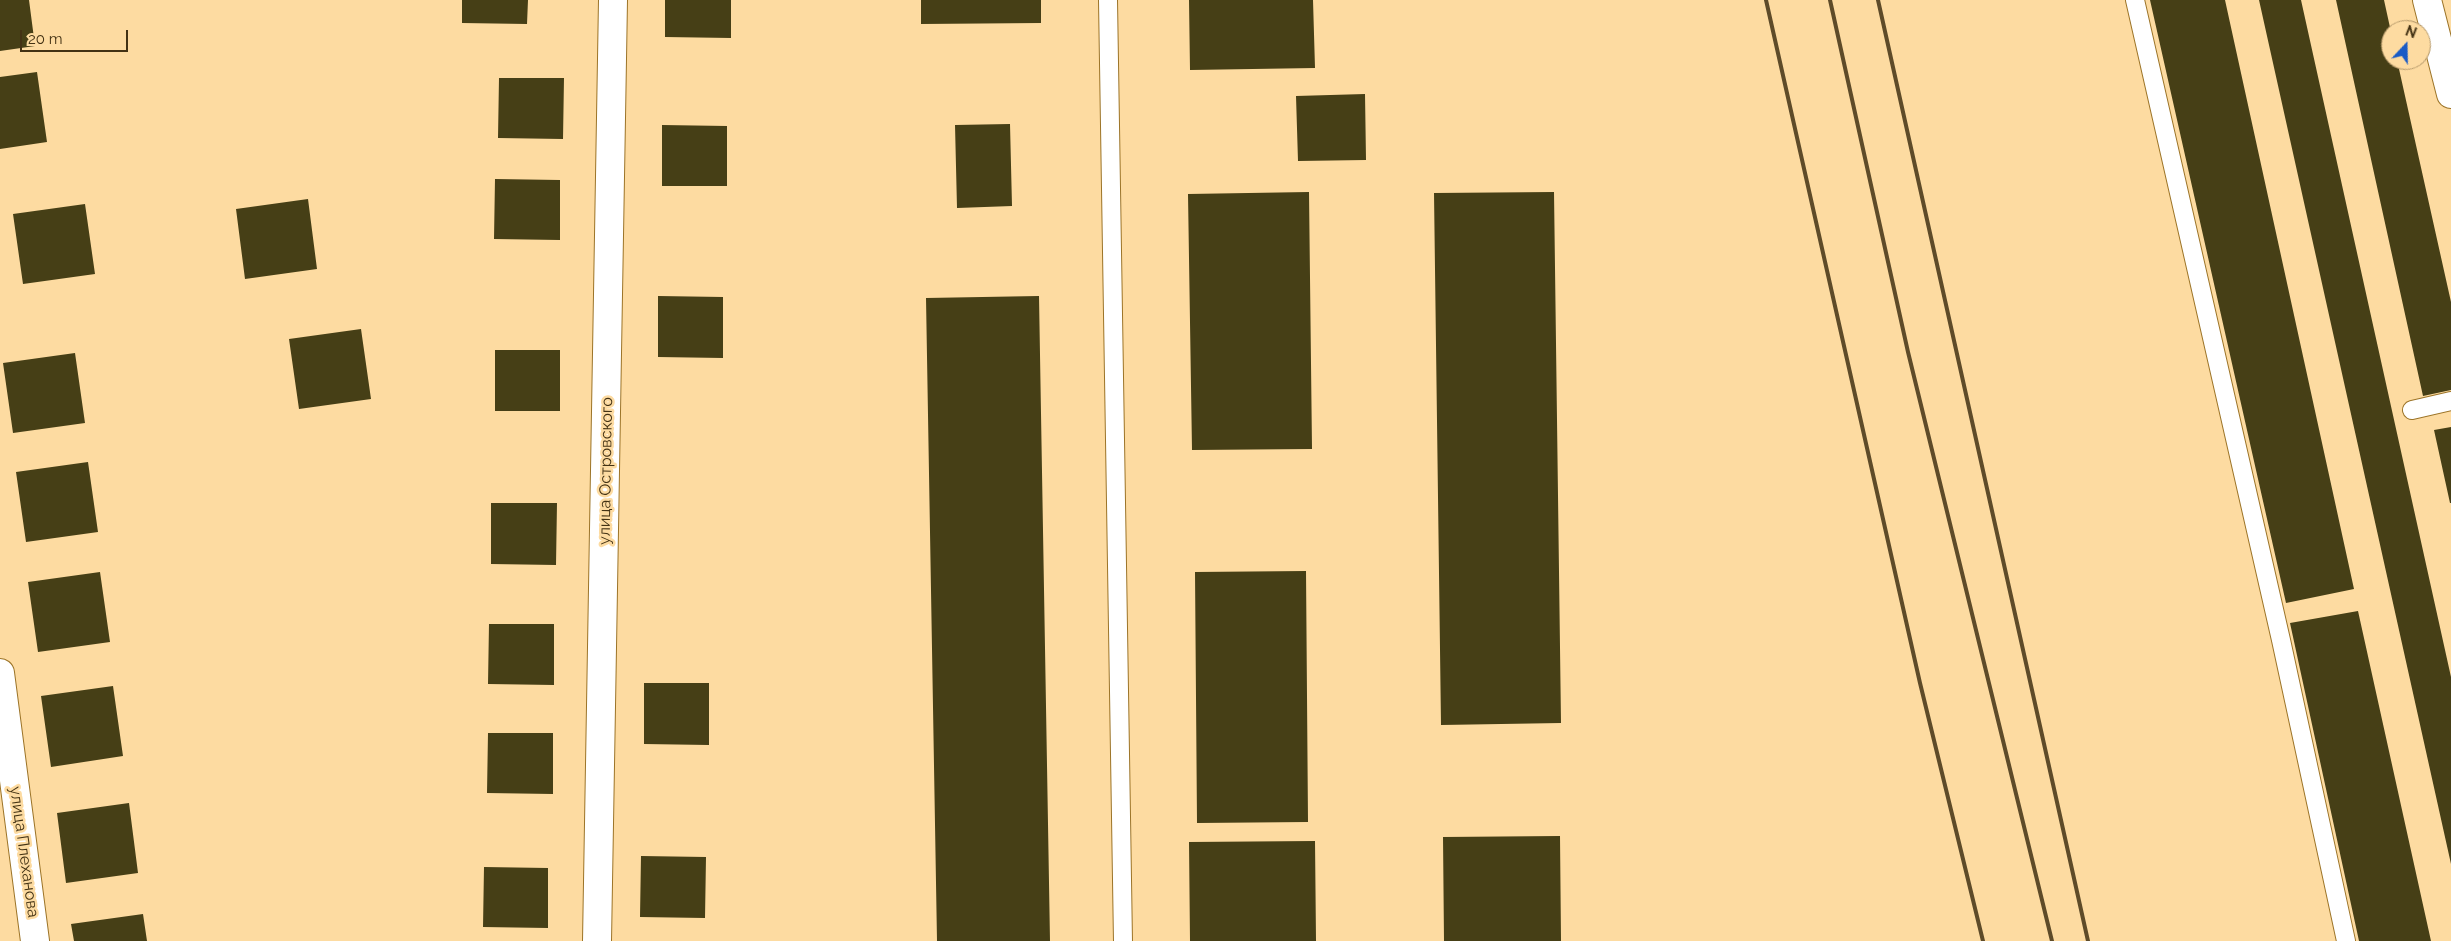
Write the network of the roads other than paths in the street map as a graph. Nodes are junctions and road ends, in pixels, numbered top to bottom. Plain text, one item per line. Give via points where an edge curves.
1 (613, 0) edge
2 (1108, 0) edge
3 (2135, 0) edge
4 (2427, 0) edge
5 (2451, 94) edge
6 (2451, 401) edge
7 (2412, 410) dead end
8 (0, 673) edge
9 (35, 941) edge
10 (597, 941) edge
11 (1123, 941) edge
12 (2346, 941) edge

1 - 10 street, улица Островского
2 - 11 lane
3 - 12 lane
4 - 5 street
6 - 7 lane
8 - 9 street, улица Плеханова

